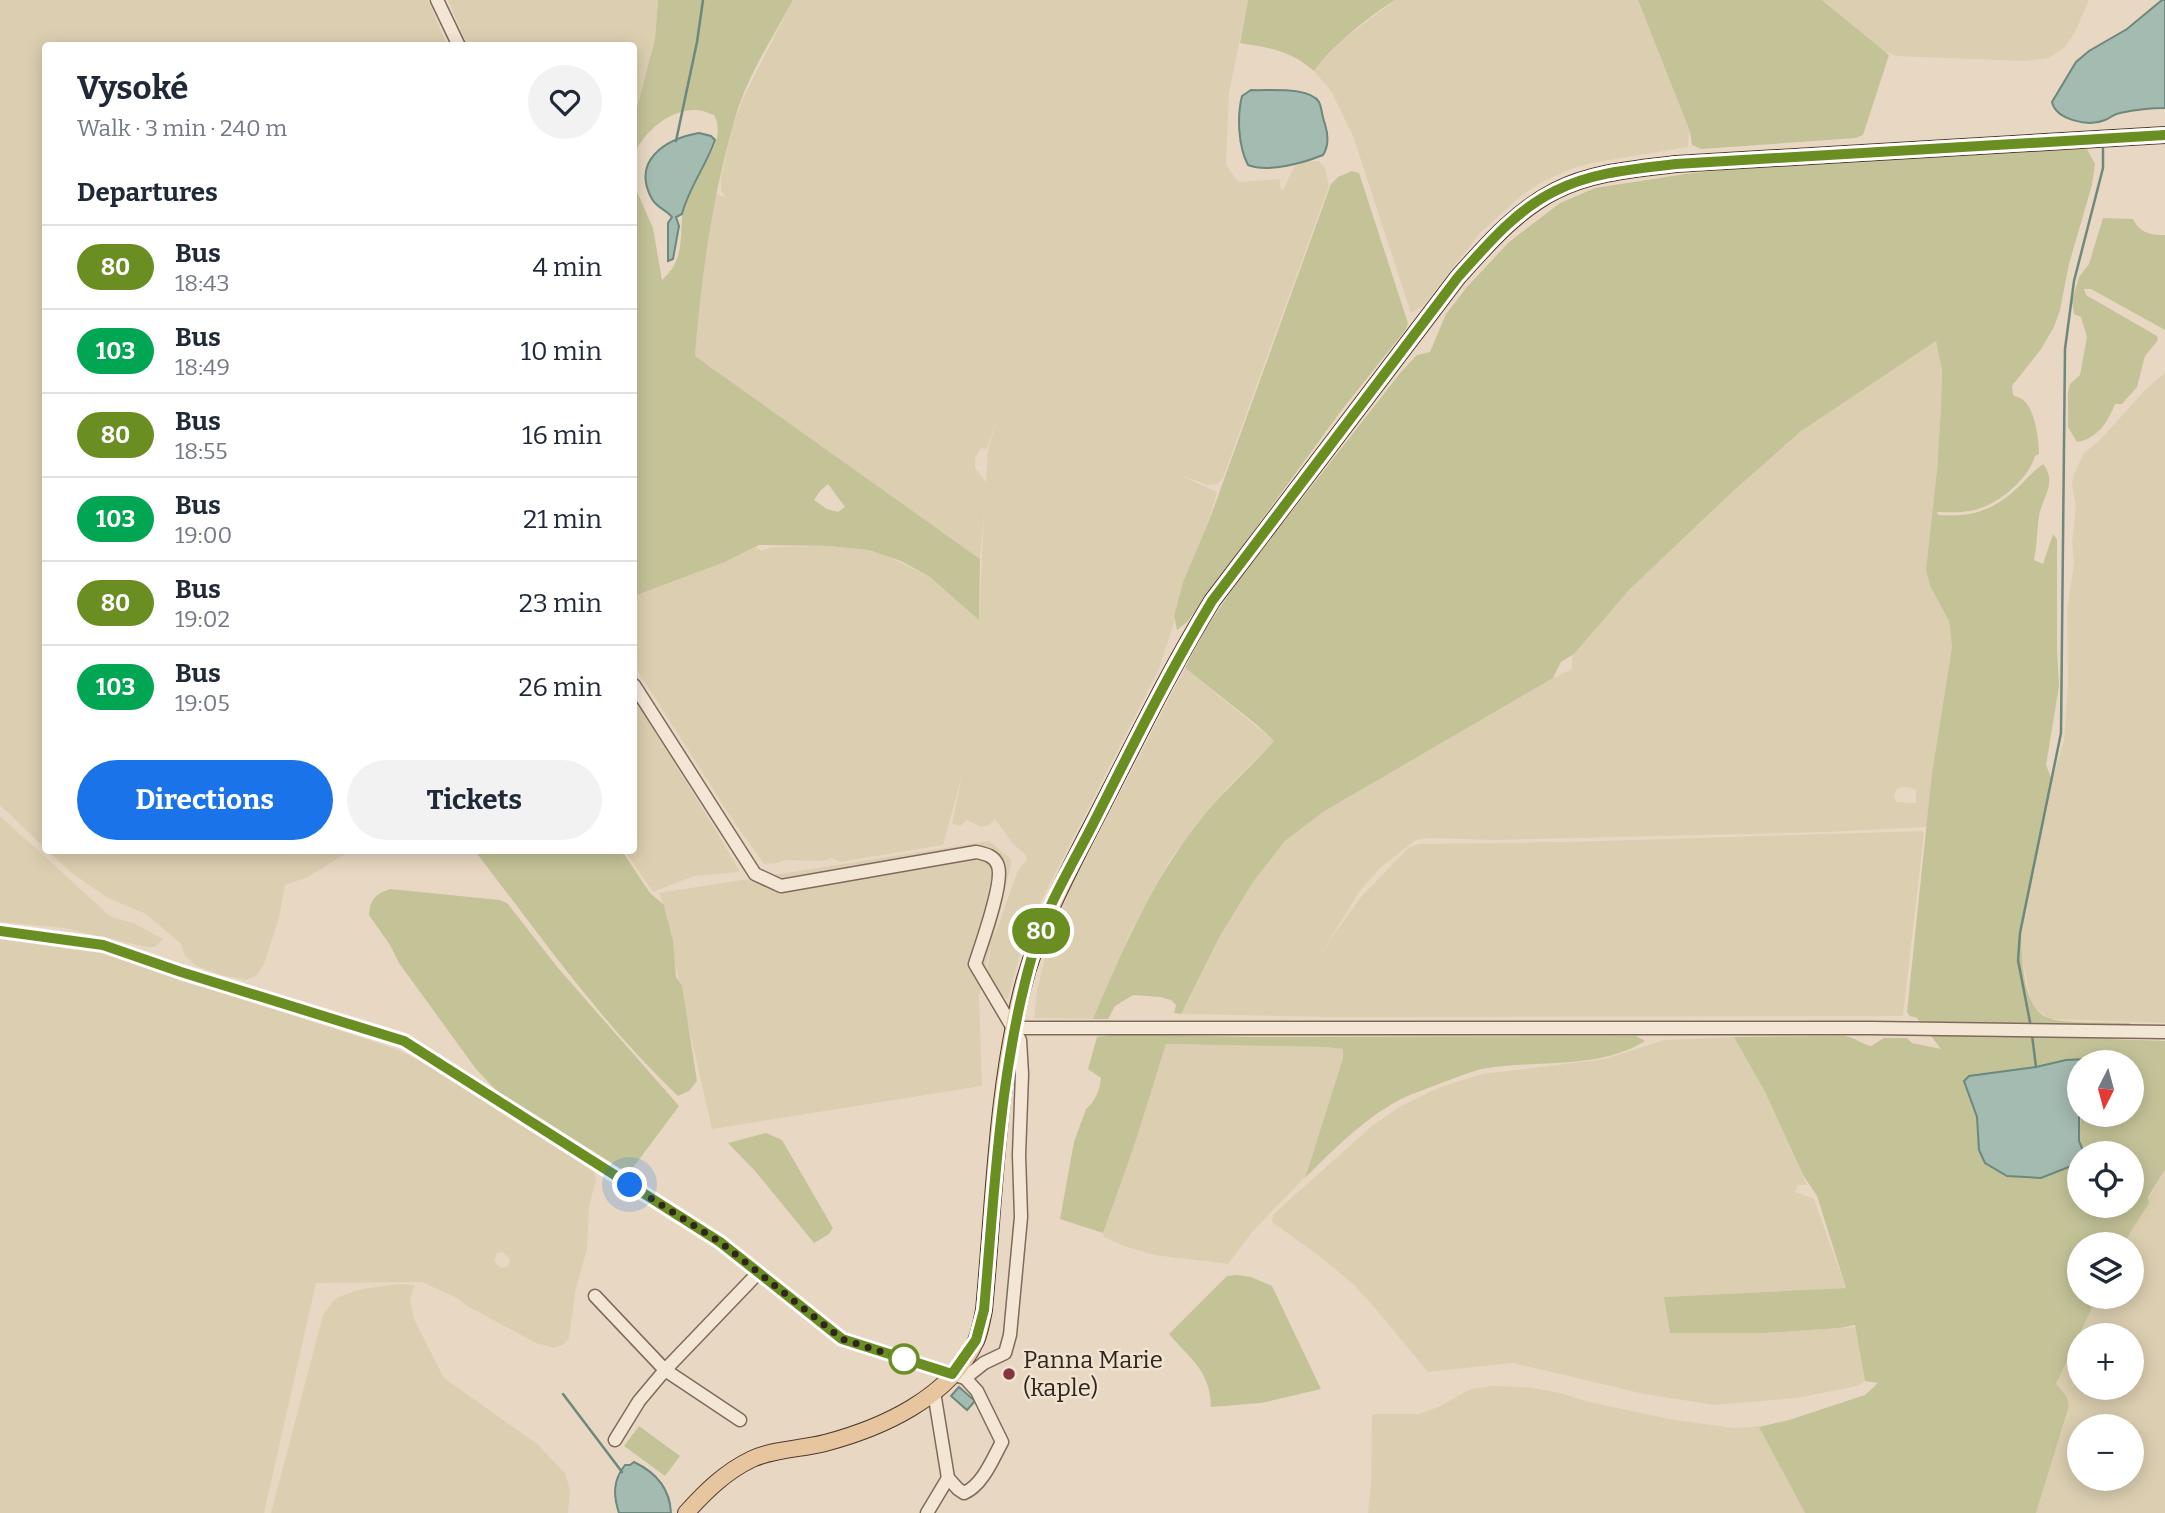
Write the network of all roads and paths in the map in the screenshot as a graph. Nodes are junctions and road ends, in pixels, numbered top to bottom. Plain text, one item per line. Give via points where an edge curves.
1 (437, 0) edge
2 (457, 42) edge
3 (2165, 135) edge
4 (637, 690) edge
5 (0, 931) edge
6 (1014, 1028) junction
7 (2165, 1032) edge
8 (758, 1273) junction
9 (595, 1296) dead end
10 (665, 1370) junction
11 (958, 1376) junction
12 (934, 1392) junction
13 (740, 1420) dead end
14 (615, 1440) dead end
15 (948, 1478) junction
16 (686, 1513) edge
17 (927, 1513) edge

1 - 2 street
3 - 6 main road via 1676,164 1584,179 1520,214 1458,277 1212,601 1056,896 1035,945
4 - 6 street via 755,874 780,886 976,852 991,856 999,867 999,886 975,964
5 - 8 street via 103,945 404,1041 720,1242
6 - 7 street via 1858,1027
6 - 11 main road via 1002,1103 984,1310 976,1340
6 - 11 street via 1020,1040 1022,1074 1021,1217 1010,1335 1005,1353
8 - 10 street
8 - 11 street via 842,1339
9 - 10 street
10 - 13 street
10 - 14 street
11 - 12 main road
11 - 15 street via 977,1391 1002,1442 971,1490 964,1493
12 - 15 street
12 - 16 main road via 880,1426 824,1444 754,1458 709,1488
15 - 17 street

